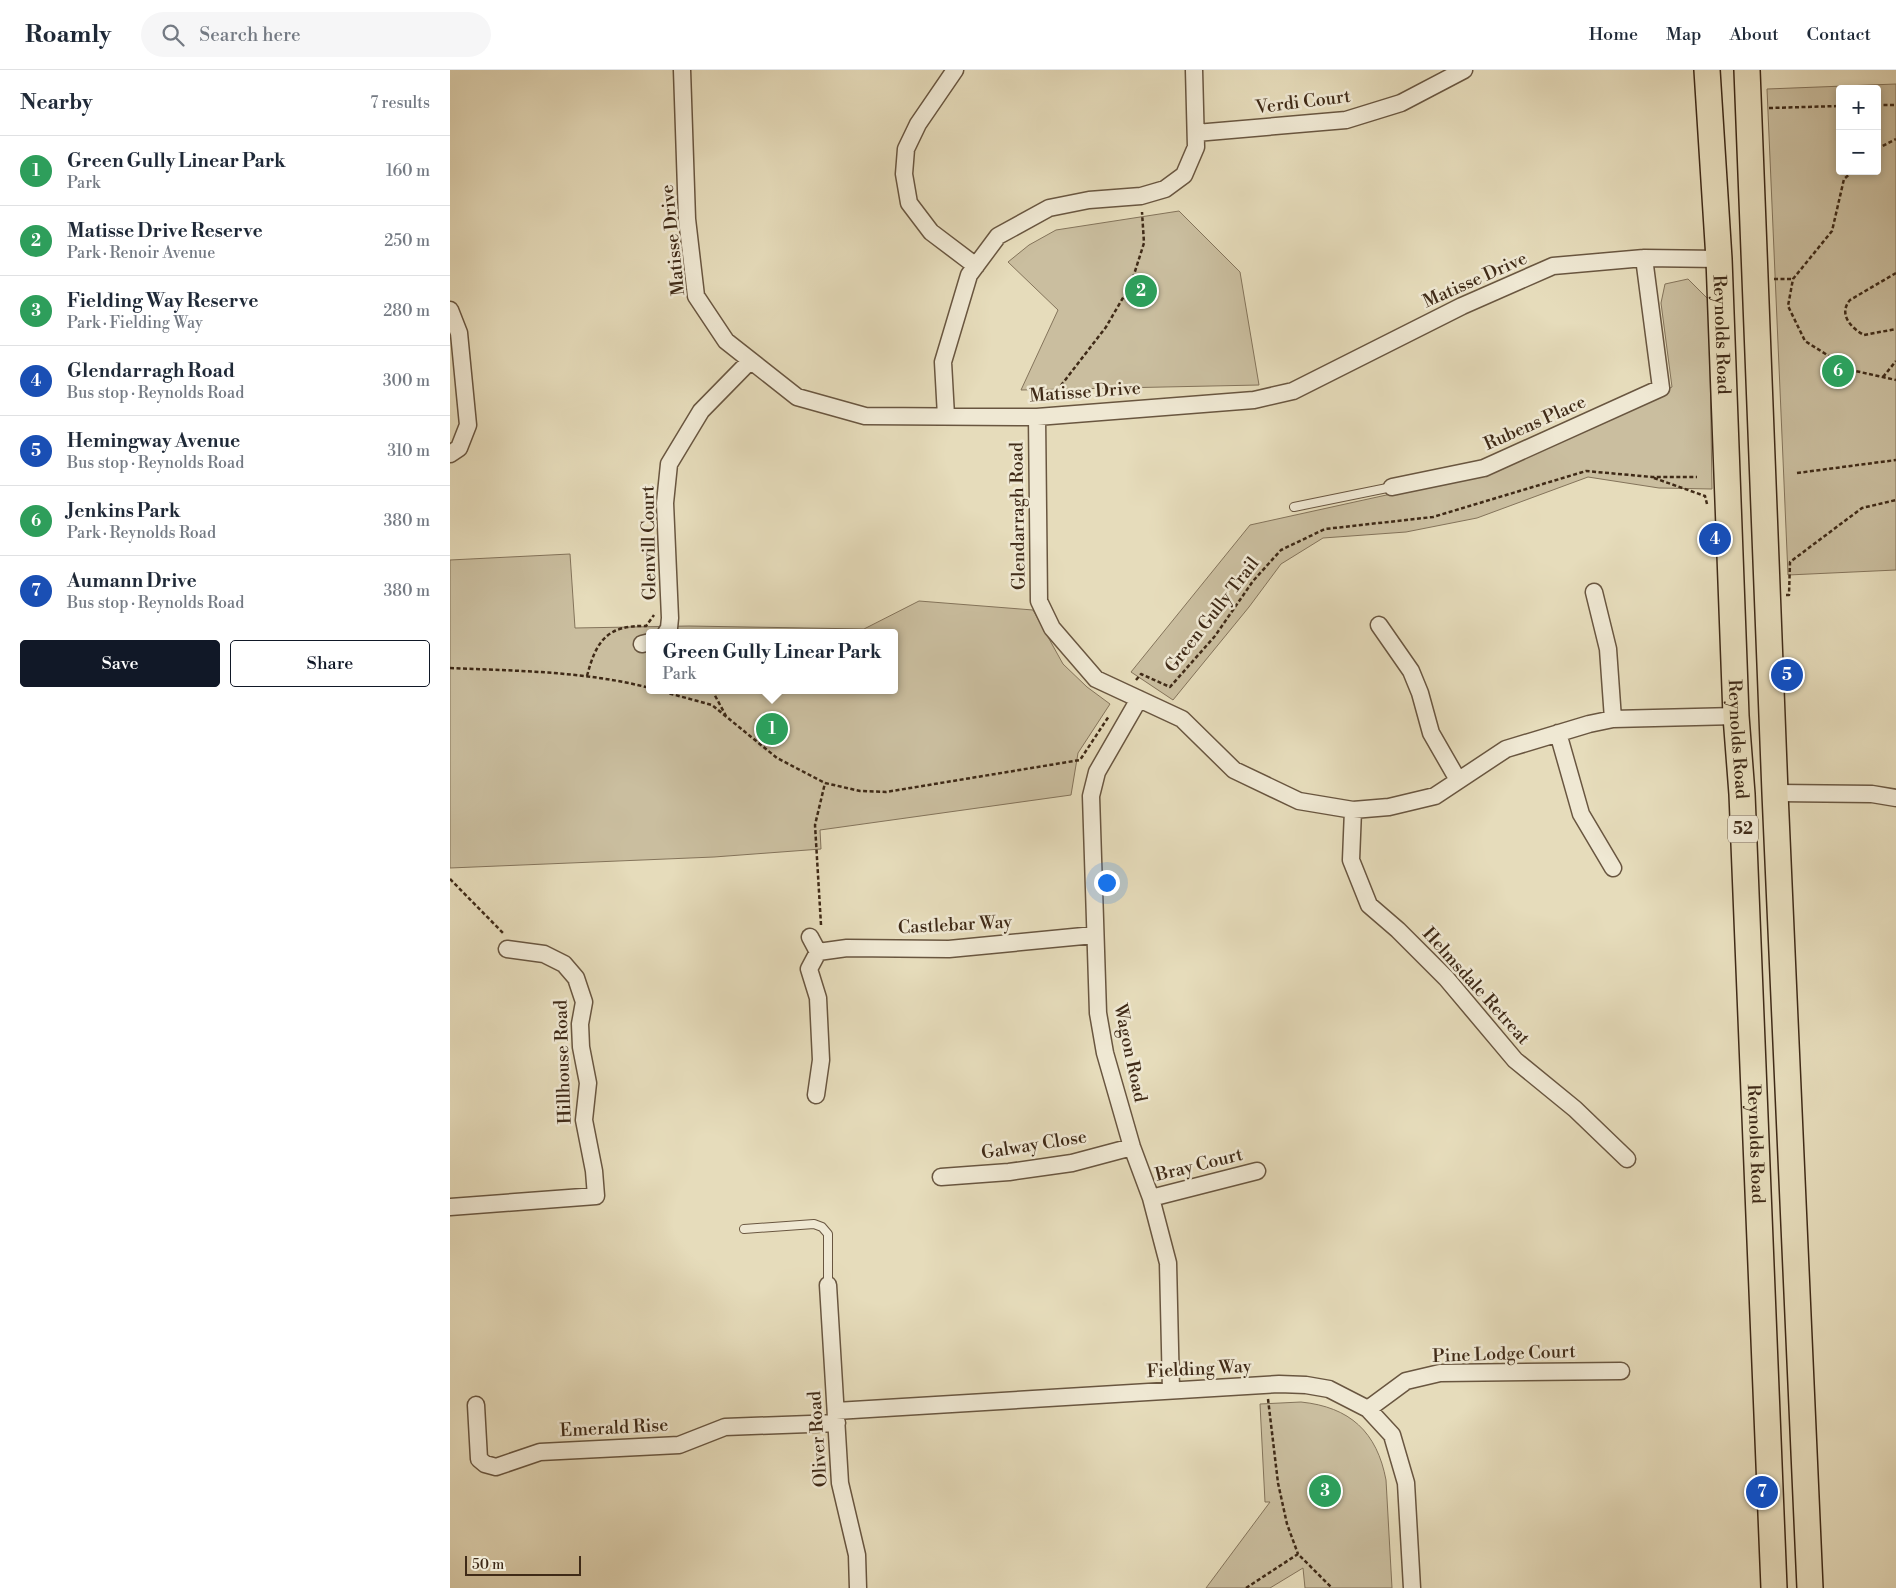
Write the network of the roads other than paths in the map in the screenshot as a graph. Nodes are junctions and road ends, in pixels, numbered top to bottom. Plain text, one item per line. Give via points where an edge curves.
1 (682, 70) edge
2 (955, 70) edge
3 (1194, 70) edge
4 (1464, 70) edge
5 (1707, 70) edge
6 (1747, 70) edge
7 (1196, 133) junction
8 (1644, 258) junction
9 (1754, 258) junction
10 (1719, 259) junction
11 (976, 266) junction
12 (450, 310) edge
13 (750, 360) junction
14 (946, 416) junction
15 (1037, 417) junction
16 (450, 454) edge
17 (1392, 487) joint
18 (1294, 507) dead end
19 (1594, 592) dead end
20 (1379, 625) dead end
21 (668, 629) edge
22 (1132, 696) junction
23 (1736, 716) junction
24 (1613, 719) junction
25 (1558, 733) junction
26 (1458, 780) junction
27 (1776, 793) junction
28 (1742, 794) junction
29 (1896, 798) edge
30 (1353, 810) junction
31 (1613, 868) dead end
32 (1094, 935) junction
33 (810, 937) dead end
34 (514, 950) road end
35 (818, 952) junction
36 (816, 1095) dead end
37 (1132, 1148) junction
38 (1627, 1159) dead end
39 (1257, 1170) dead end
40 (941, 1177) dead end
41 (1151, 1198) junction
42 (450, 1207) edge
43 (744, 1229) dead end
44 (828, 1285) joint
45 (1621, 1370) dead end
46 (1171, 1390) junction
47 (476, 1405) dead end
48 (1368, 1408) junction
49 (837, 1417) junction
50 (858, 1588) edge
51 (1412, 1588) edge
52 (1774, 1588) edge
53 (1810, 1588) edge

1 - 13 street, Matisse Drive via 687,219 696,296 726,341
2 - 11 street via 918,124 906,149 904,174 909,204 925,225
3 - 7 street
4 - 7 street, Verdi Court via 1401,103 1346,120
5 - 10 main road, Reynolds Road / 52
6 - 9 main road, Reynolds Road / 52
7 - 11 street via 1196,147 1184,174 1165,189 1141,196 1089,200 1049,208 998,236
8 - 10 street, Matisse Drive
8 - 15 street, Matisse Drive via 1553,266 1462,306 1293,390 1254,400
8 - 17 street, Rubens Place via 1661,388 1484,468
9 - 10 main road
9 - 27 main road, Reynolds Road / 52
10 - 23 main road, Reynolds Road / 52
11 - 14 street via 969,275 943,362
12 - 16 street via 459,333 468,425 459,448
13 - 14 street, Matisse Drive via 797,397 866,416
13 - 21 street, Glenvill Court via 701,411 669,464 665,503
14 - 15 street, Matisse Drive
15 - 22 street, Glendarragh Road via 1039,601 1052,628 1096,679
17 - 18 lane, Rubens Place
19 - 24 street via 1608,649
20 - 26 street via 1411,671 1431,733
22 - 30 street, Glendarragh Road via 1182,719 1234,770 1299,802
22 - 32 street, Wagon Road via 1097,772 1091,796
23 - 24 street, Glendarragh Road
23 - 28 main road, Reynolds Road / 52
24 - 25 street, Glendarragh Road
25 - 26 street, Glendarragh Road via 1506,749
25 - 31 street via 1581,814
26 - 30 street, Glendarragh Road via 1435,796 1389,807
27 - 28 main road
27 - 29 street via 1872,794
27 - 53 main road, Reynolds Road / 52
28 - 52 main road, Reynolds Road / 52
30 - 38 street, Helmsdale Retreat via 1351,860 1369,905 1446,978 1515,1060 1575,1109
32 - 35 street, Castlebar Way via 949,948 846,948
32 - 37 street, Wagon Road via 1098,1013 1105,1053
33 - 35 street
34 - 42 street, Hillhouse Road via 544,954 564,964 576,978 584,1002 580,1024 588,1083 584,1120 596,1196
35 - 36 street via 809,969 818,998 821,1060
37 - 40 street, Galway Close via 1072,1163
37 - 41 street, Wagon Road
39 - 41 street, Bray Court
41 - 46 street, Wagon Road via 1168,1263
43 - 44 lane via 814,1224 822,1227 828,1234
44 - 49 street, Oliver Road
45 - 48 street, Pine Lodge Court via 1440,1373 1406,1381
46 - 48 street, Fielding Way via 1306,1385 1330,1389
46 - 49 street, Fielding Way
47 - 49 street, Emerald Rise via 479,1459 496,1467 540,1452 679,1445 724,1426
48 - 51 street, Fielding Way via 1392,1435 1406,1483
49 - 50 street, Oliver Road via 840,1483 857,1555

